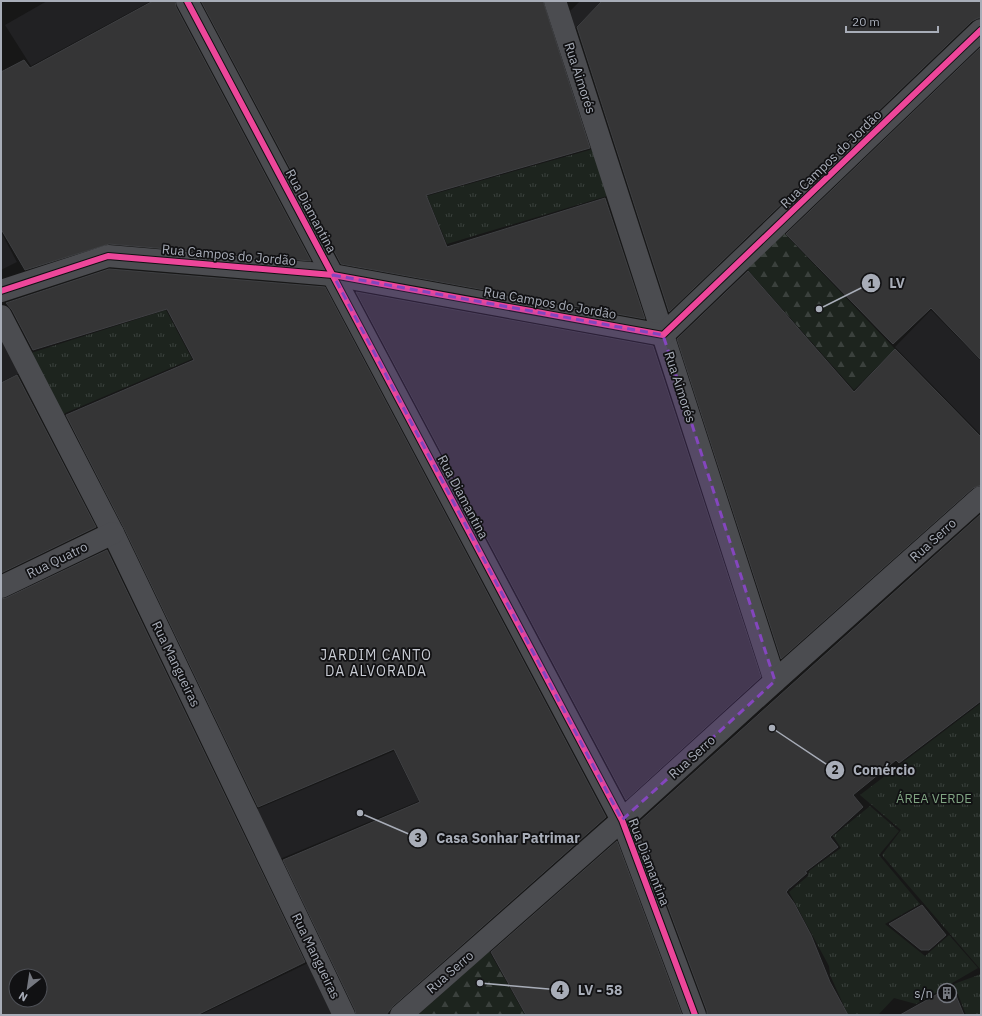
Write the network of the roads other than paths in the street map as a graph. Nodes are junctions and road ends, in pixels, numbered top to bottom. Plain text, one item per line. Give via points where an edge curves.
1 (187, 1) edge
2 (560, 3) edge
3 (981, 30) edge
4 (333, 275) junction
5 (1, 291) edge
6 (1, 316) edge
7 (664, 335) junction
8 (981, 497) edge
9 (113, 533) junction
10 (1, 587) edge
11 (775, 681) junction
12 (622, 820) junction
13 (344, 1015) edge
14 (401, 1015) edge
15 (695, 1015) edge

1 - 4 street, Rua Diamantina
2 - 7 street, Rua Aimorés
3 - 7 street, Rua Campos do Jordão
4 - 5 street, Rua Campos do Jordão via 108,256
4 - 7 street, Rua Campos do Jordão
4 - 12 street, Rua Diamantina
6 - 9 street, Rua Mangueiras
7 - 11 street, Rua Aimorés
8 - 11 street, Rua Serro
9 - 10 street, Rua Quatro
9 - 13 street, Rua Mangueiras
11 - 12 street, Rua Serro
12 - 14 street, Rua Serro
12 - 15 street, Rua Diamantina

